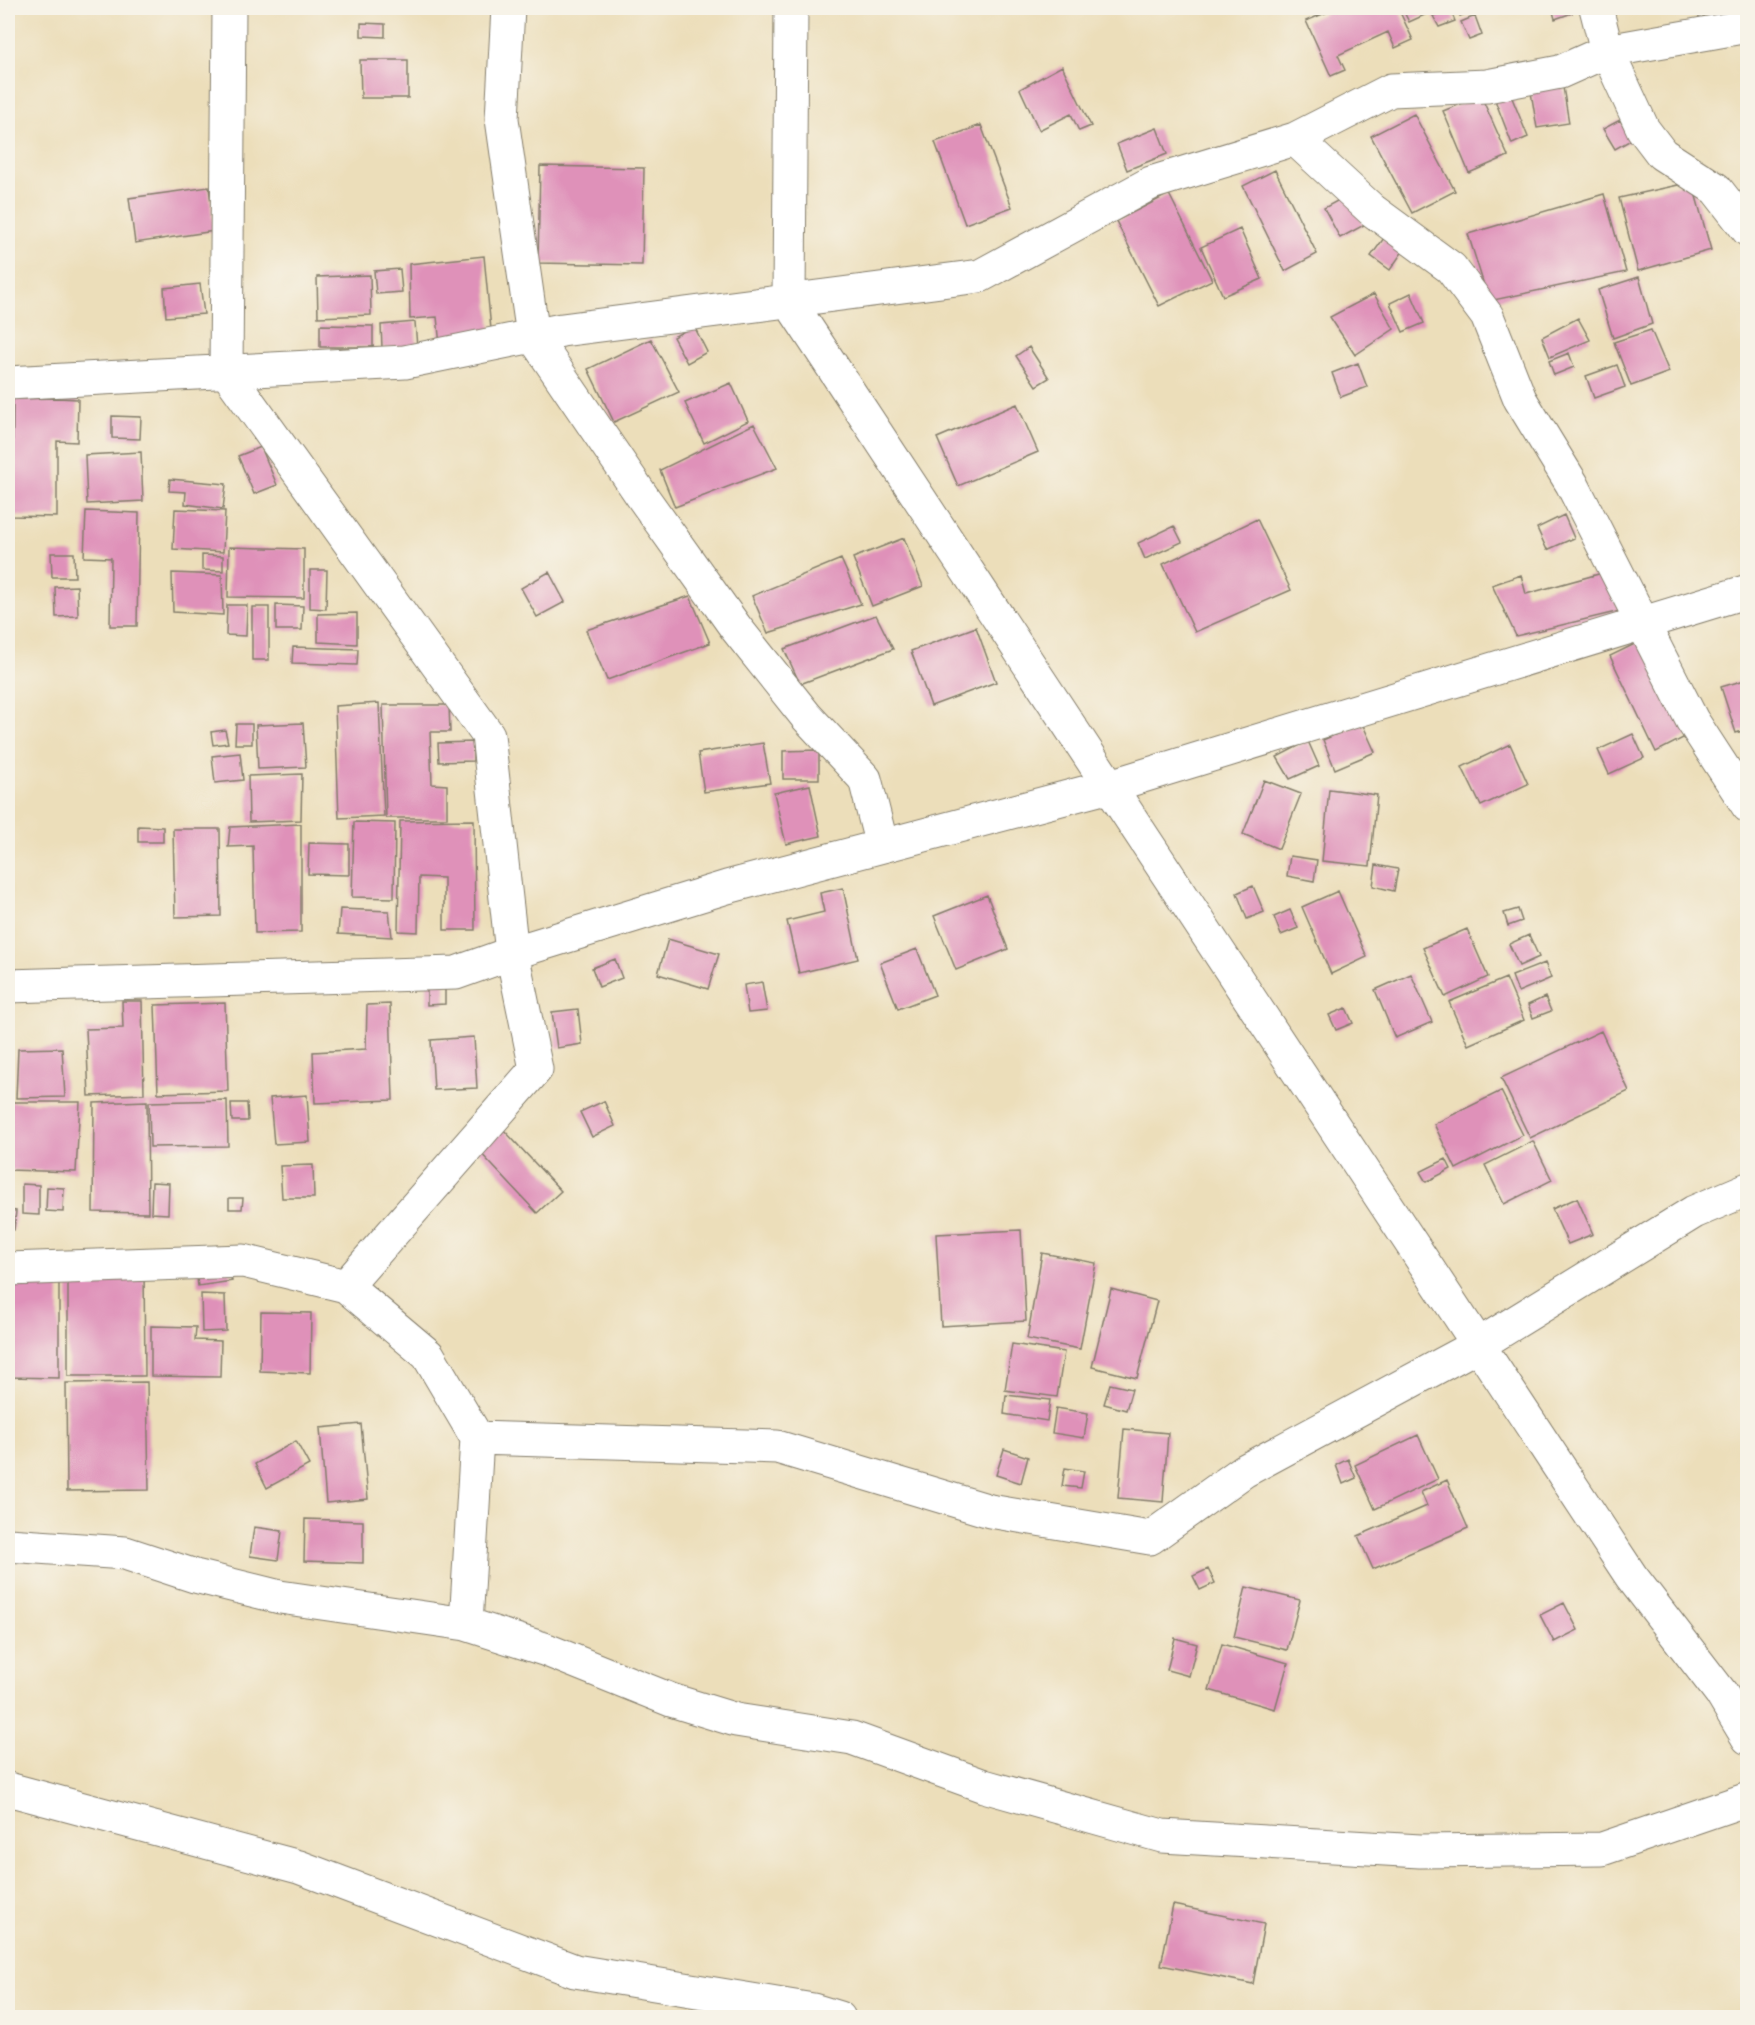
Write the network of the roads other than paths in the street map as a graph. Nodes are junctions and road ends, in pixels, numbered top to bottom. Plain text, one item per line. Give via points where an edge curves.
1 (229, 8) edge
2 (508, 8) edge
3 (791, 8) edge
4 (1596, 8) edge
5 (1748, 26) edge
6 (1607, 51) junction
7 (1295, 139) junction
8 (1748, 230) edge
9 (789, 301) junction
10 (533, 336) junction
11 (226, 371) junction
12 (8, 383) edge
13 (1748, 591) edge
14 (1641, 625) junction
15 (1110, 786) junction
16 (1748, 806) edge
17 (882, 846) junction
18 (512, 953) junction
19 (8, 986) edge
20 (1748, 1189) edge
21 (8, 1269) edge
22 (346, 1286) junction
23 (1480, 1344) junction
24 (477, 1438) junction
25 (8, 1545) edge
26 (466, 1624) junction
27 (1748, 1738) edge
28 (8, 1789) edge
29 (1748, 1799) edge
30 (839, 2018) edge

1 - 11 street
2 - 10 street via 502,119
3 - 9 street
4 - 6 street
5 - 6 street
6 - 7 street via 1560,72 1487,86 1391,90
6 - 8 street via 1643,129 1662,154 1716,189
7 - 9 street via 1151,183 980,276
7 - 14 street via 1372,210 1451,268 1487,316 1520,399 1572,484
9 - 10 street
9 - 15 street
10 - 11 street via 405,362
10 - 17 street via 736,628 806,716 865,779
11 - 12 street
11 - 18 street via 488,735
13 - 14 street
14 - 15 street
14 - 16 street via 1692,720
15 - 17 street
15 - 23 street
17 - 18 street via 727,887
18 - 19 street via 456,973
18 - 22 street via 536,1069
20 - 23 street via 1694,1212
21 - 22 street via 243,1261
22 - 24 street via 428,1355
23 - 24 street via 1244,1471 1150,1538 990,1511 777,1447
23 - 27 street via 1631,1576 1721,1693
24 - 26 street
25 - 26 street via 125,1553 195,1576 280,1597
26 - 29 street via 544,1649 693,1707 736,1720 852,1738 984,1786 1162,1836 1420,1851 1602,1849
28 - 30 street via 299,1867 575,1971 813,2010

